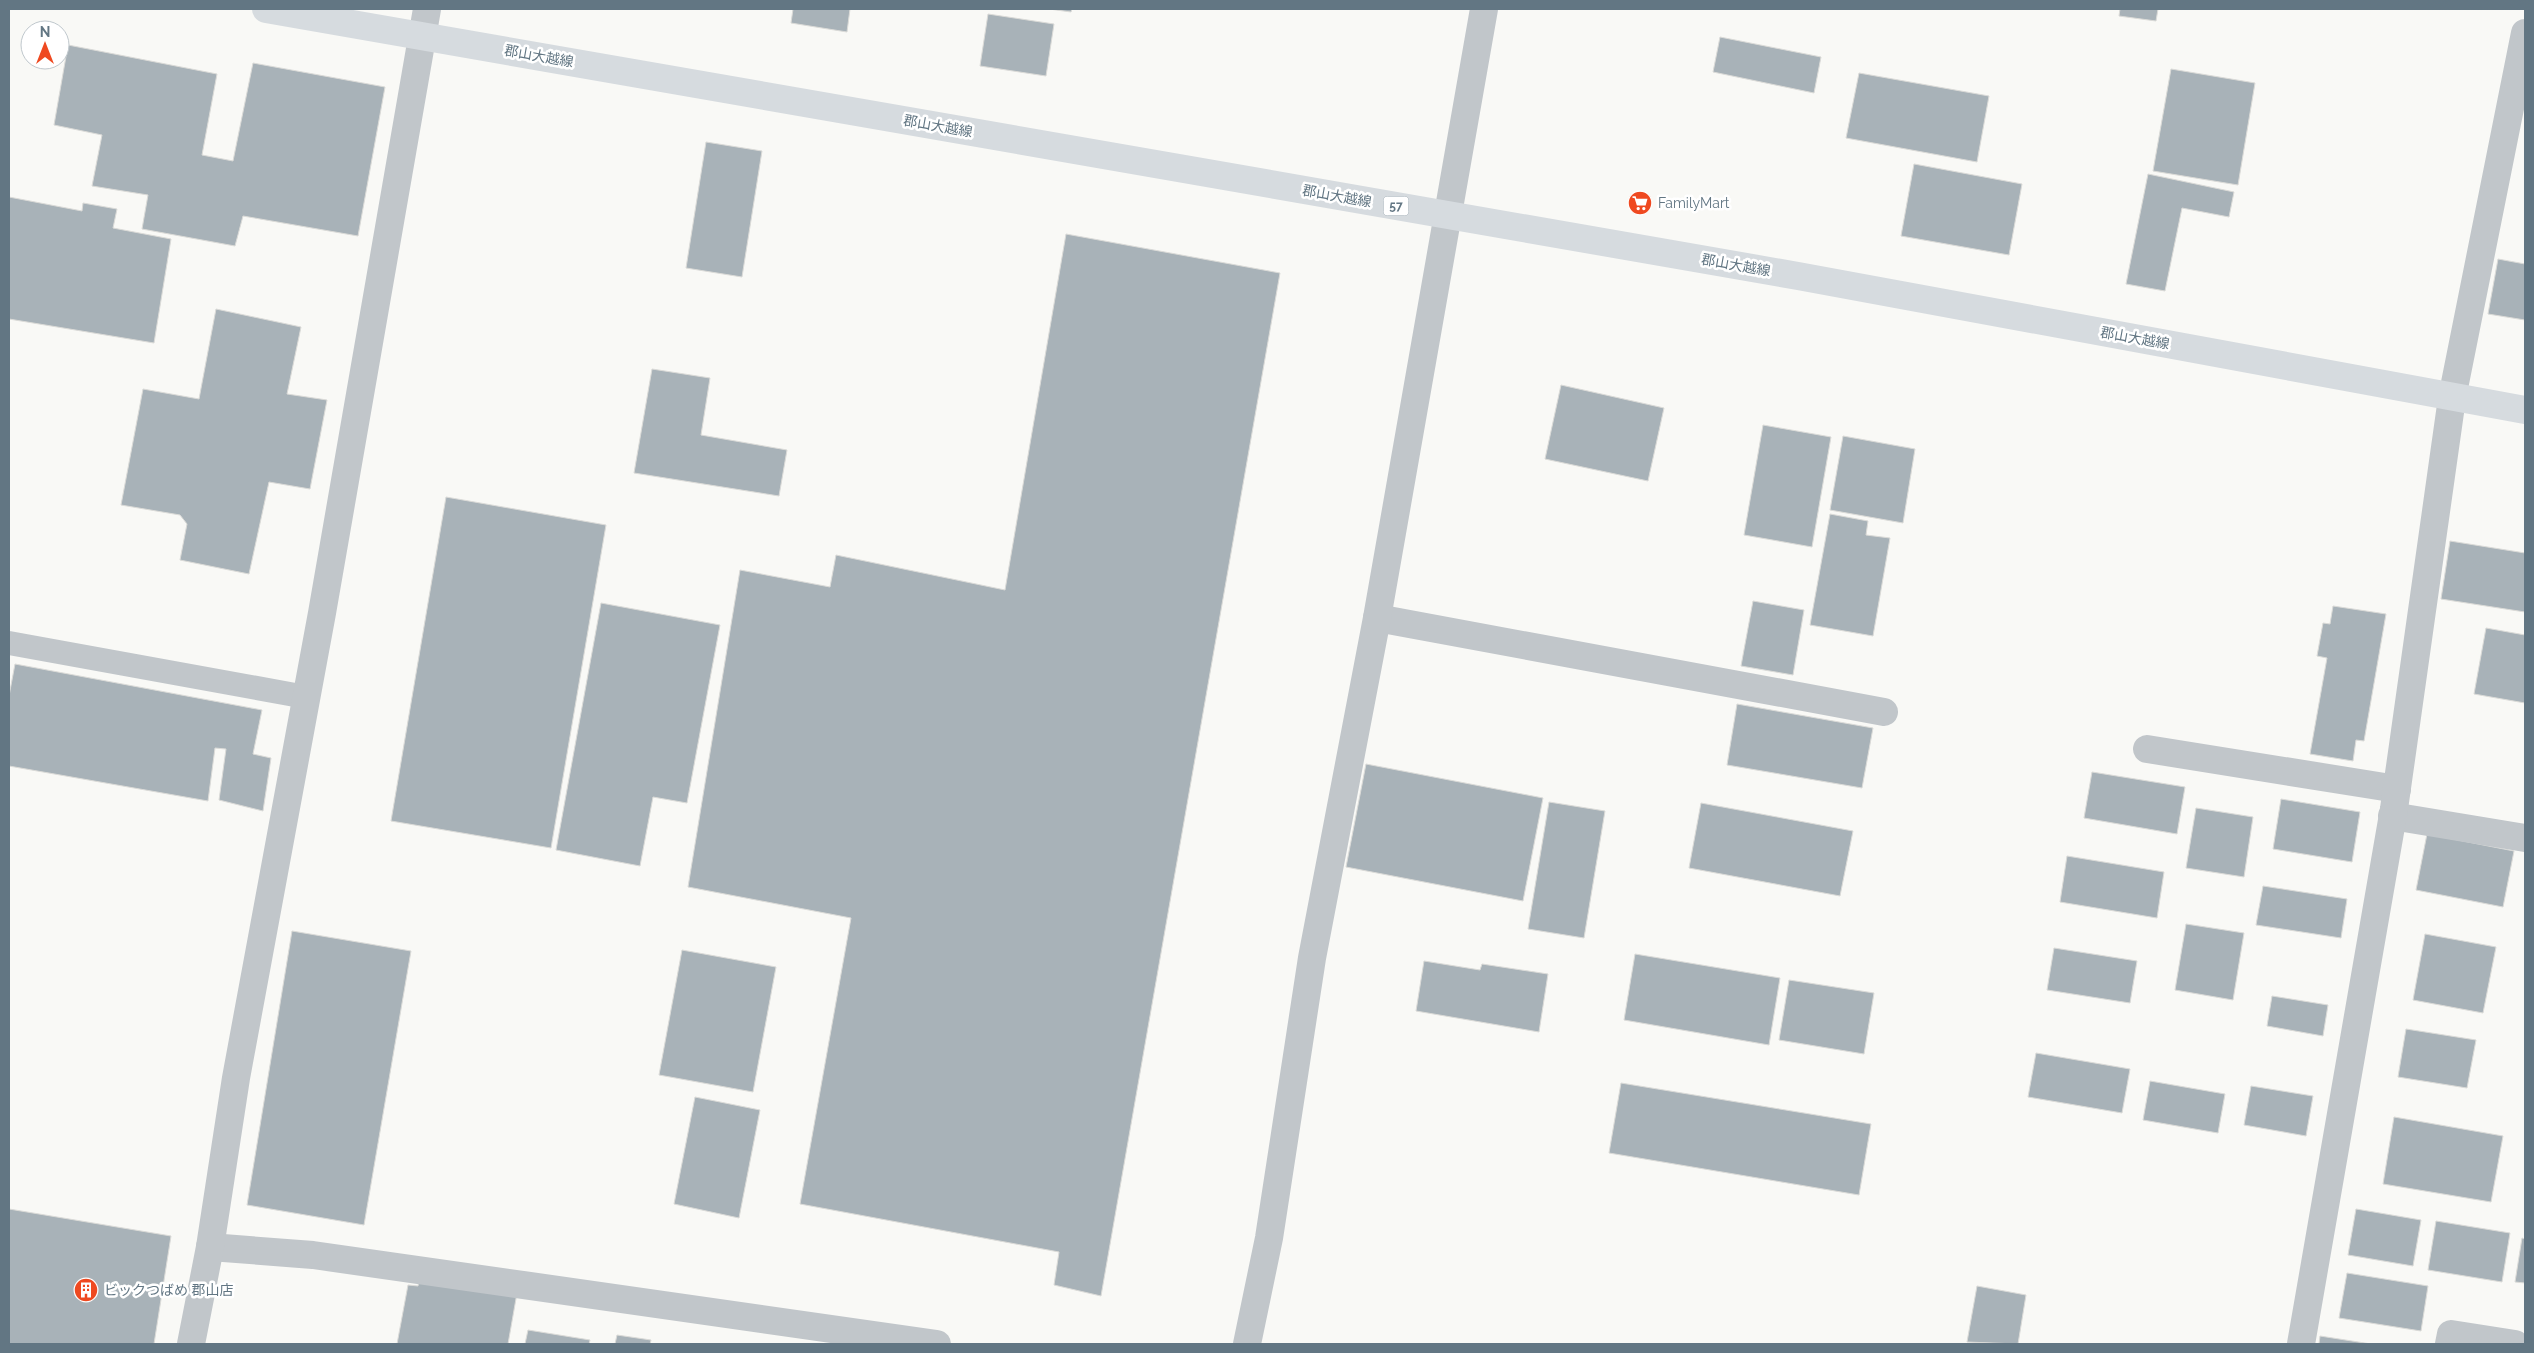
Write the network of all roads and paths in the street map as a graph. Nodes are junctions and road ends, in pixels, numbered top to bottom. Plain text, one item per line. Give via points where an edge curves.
1 (266, 9) edge
2 (427, 9) edge
3 (1484, 9) edge
4 (2525, 33) edge
5 (422, 36) junction
6 (1446, 215) junction
7 (2452, 398) junction
8 (2525, 410) edge
9 (1377, 618) junction
10 (9, 643) edge
11 (306, 698) junction
12 (1884, 712) dead end
13 (2147, 750) dead end
14 (2397, 789) junction
15 (2392, 816) junction
16 (2525, 838) edge
17 (210, 1247) junction
18 (191, 1344) edge
19 (937, 1344) edge
20 (1247, 1344) edge
21 (2301, 1344) edge
22 (2449, 1344) edge
23 (2515, 1344) edge

1 - 5 main road, 郡山大越線 / 57
2 - 5 street
3 - 6 street
4 - 7 street
5 - 6 main road, 郡山大越線 / 57
5 - 11 street
6 - 7 main road, 郡山大越線 / 57 via 1827,281
6 - 9 street
7 - 8 main road, 郡山大越線 / 57
7 - 14 street
9 - 12 street
9 - 20 street via 1312,958 1269,1238
10 - 11 lane
11 - 17 street via 236,1078
13 - 14 street
14 - 15 street
15 - 16 street
15 - 21 street
17 - 18 street
17 - 19 street via 313,1255
22 - 23 street via 2451,1334

